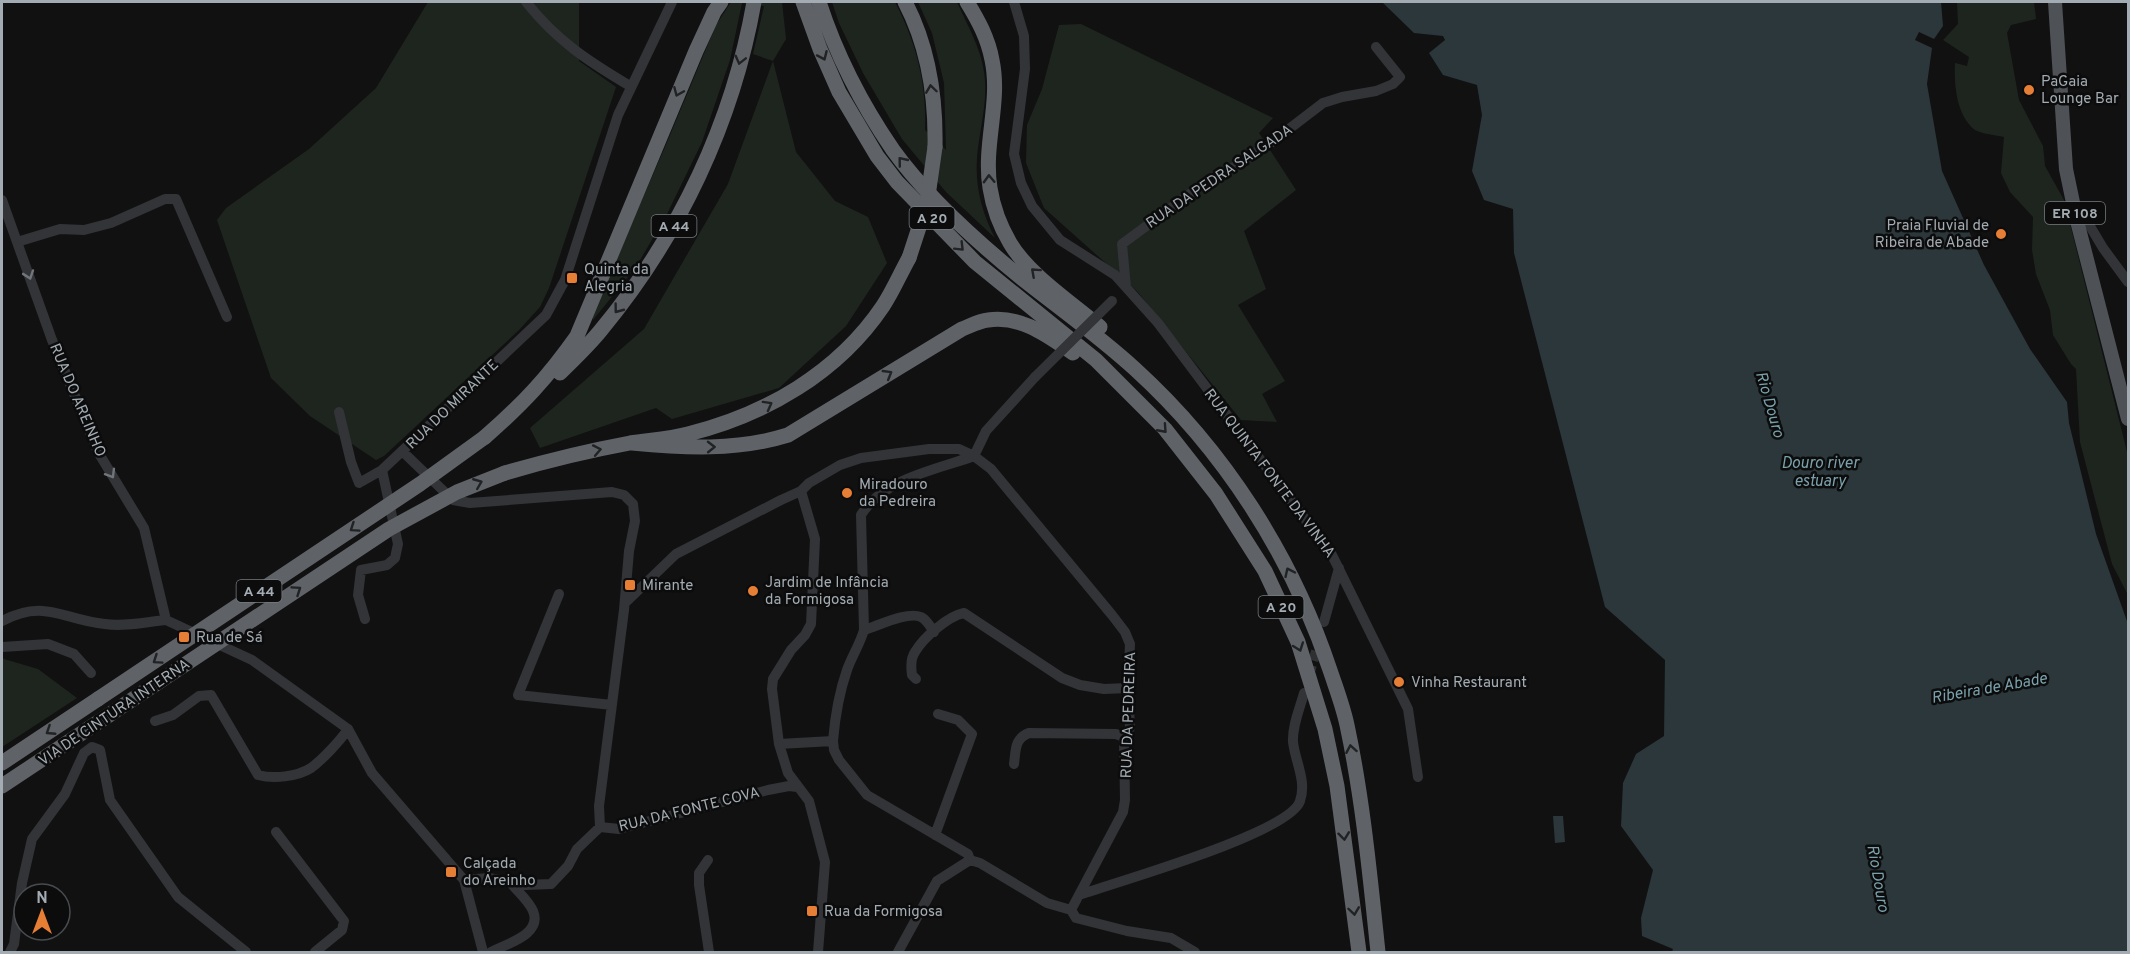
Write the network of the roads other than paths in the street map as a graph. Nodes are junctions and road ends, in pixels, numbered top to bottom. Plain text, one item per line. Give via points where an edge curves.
1 (526, 2) edge
2 (672, 2) edge
3 (721, 2) edge
4 (754, 2) edge
5 (803, 2) edge
6 (819, 2) edge
7 (905, 2) edge
8 (967, 2) edge
9 (1014, 2) edge
10 (2055, 2) edge
11 (1376, 46) dead end
12 (630, 86) junction
13 (2, 200) edge
14 (2076, 217) junction
15 (17, 242) junction
16 (2128, 282) edge
17 (1126, 287) junction
18 (227, 317) dead end
19 (1137, 370) junction
20 (1123, 387) junction
21 (522, 405) junction
22 (339, 412) dead end
23 (2128, 419) edge
24 (632, 443) junction
25 (402, 451) junction
26 (974, 456) junction
27 (382, 470) junction
28 (801, 491) junction
29 (1339, 568) junction
30 (559, 594) dead end
31 (625, 603) junction
32 (365, 619) dead end
33 (166, 620) junction
34 (2, 621) edge
35 (1324, 622) dead end
36 (864, 630) junction
37 (934, 632) junction
38 (2, 647) edge
39 (91, 673) dead end
40 (916, 679) dead end
41 (1128, 688) junction
42 (1304, 693) dead end
43 (612, 705) junction
44 (938, 714) dead end
45 (155, 721) dead end
46 (348, 729) junction
47 (1124, 737) junction
48 (833, 741) junction
49 (779, 744) junction
50 (2, 763) edge
51 (1014, 764) dead end
52 (1418, 777) dead end
53 (2, 786) edge
54 (797, 787) junction
55 (600, 827) junction
56 (276, 832) dead end
57 (935, 835) junction
58 (708, 860) dead end
59 (970, 860) junction
60 (464, 880) junction
61 (510, 882) junction
62 (1079, 895) junction
63 (1071, 910) junction
64 (10, 952) edge
65 (246, 952) edge
66 (315, 952) edge
67 (483, 952) edge
68 (491, 952) edge
69 (708, 952) edge
70 (818, 952) edge
71 (898, 952) edge
72 (1195, 952) edge
73 (1359, 952) edge
74 (1378, 952) edge

1 - 12 street via 567,45
2 - 12 street, RUA DO MIRANTE
3 -> 21 highway via 696,51 577,336
4 -> 21 highway, A 44 via 736,79 718,131 673,227 601,331 542,393
5 -> 20 highway, A 20 via 839,92 897,182 975,262 1096,360
19 -> 6 highway, A 20 via 990,251 912,173 854,86
24 -> 7 highway, A 44, bridge via 687,435 766,408 840,355 883,306 909,258 927,203 934,147 932,89 924,49
19 -> 8 highway via 1112,338 1023,261 1009,243 989,186 995,93 992,60 983,29
9 - 17 street via 1024,36 1025,69 1014,154 1021,183 1032,206 1060,240
10 - 14 main road, ER 108 via 2066,169
11 - 17 street, RUA DA PEDRA SALGADA via 1400,77 1393,84 1323,103 1272,142 1212,177 1122,244
12 - 25 street, RUA DO MIRANTE via 565,280 546,315
13 - 15 street, RUA DO AREINHO
14 - 16 street via 2084,216
14 - 23 main road, ER 108
15 - 18 street via 60,229 84,230 111,224 165,200 176,199
15 -> 33 street, RUA DO AREINHO via 52,340 99,452 144,528
17 - 26 street, bridge via 986,430
17 - 29 street, RUA QUINTA FONTE DA VINHA via 1158,323
74 -> 19 highway, A 20 via 1365,824 1347,724 1319,636 1284,561 1234,481 1181,415
24 -> 20 highway via 738,446 788,435 962,329 988,320 1011,320 1034,327
20 -> 73 highway, A 20 via 1165,429 1216,494 1265,571 1298,642 1325,729 1337,786
21 -> 50 highway, VIA DE CINTURA INTERNA / A 44, bridge via 420,484
22 - 27 street via 359,483
53 -> 24 highway, VIA DE CINTURA INTERNA / A 44, bridge via 389,529 457,492 505,473 562,456
25 - 27 street
25 - 31 street, RUA DO MIRANTE via 453,500 470,503 612,492 624,495 633,504 635,521
26 - 28 street via 959,449 929,449 861,458 840,465
26 - 36 street via 895,484 864,509 860,527
26 - 41 street, RUA DA PEDREIRA via 991,469 1125,632 1130,644
27 - 32 street via 398,544 395,558 387,565 362,570 358,595
28 - 31 street via 676,554
28 - 49 street via 815,539 811,624 773,679
29 - 35 street
29 - 52 street, RUA QUINTA FONTE DA VINHA via 1408,709
30 - 43 street via 518,695
31 - 43 street, RUA DO MIRANTE
33 - 34 street via 106,625 43,610 26,611
33 - 46 street via 252,660
36 - 37 street via 918,616
36 - 48 street via 841,690
37 - 40 street via 915,651 911,663
37 - 41 street via 954,615 963,613 1062,678 1104,689
38 - 39 street via 48,644 74,654
41 - 47 street, RUA DA PEDREIRA via 1130,728
42 - 62 street via 1293,740 1302,791 1300,803 1288,816 1205,854
43 - 55 street, RUA DO MIRANTE via 599,806
44 - 57 street via 958,720 972,734
45 - 46 street via 173,715 199,696 211,695 258,775 266,777 297,774 310,768
46 - 60 street via 372,772
47 - 51 street via 1029,733 1016,744
47 - 62 street, RUA DA PEDREIRA via 1123,812
48 - 49 street
48 - 57 street via 839,760 867,795
49 - 54 street
54 - 55 street, RUA DA FONTE COVA via 768,790 619,829
54 - 70 street via 809,801 825,862
55 - 61 street, RUA DA FONTE COVA via 551,884
56 - 66 street via 344,921 342,930
57 - 59 street via 968,854
58 - 69 street via 699,873 699,885
59 - 63 street via 981,862 1047,903
59 - 71 street via 938,882
60 - 61 street, RUA DA FONTE COVA via 489,878
60 - 67 street
61 - 68 street via 533,910 535,919 528,933
62 - 63 street, RUA DA PEDREIRA
63 - 72 street via 1076,918 1172,938
64 - 65 street via 32,839 64,794 84,753 92,747 100,750 110,800 178,897

